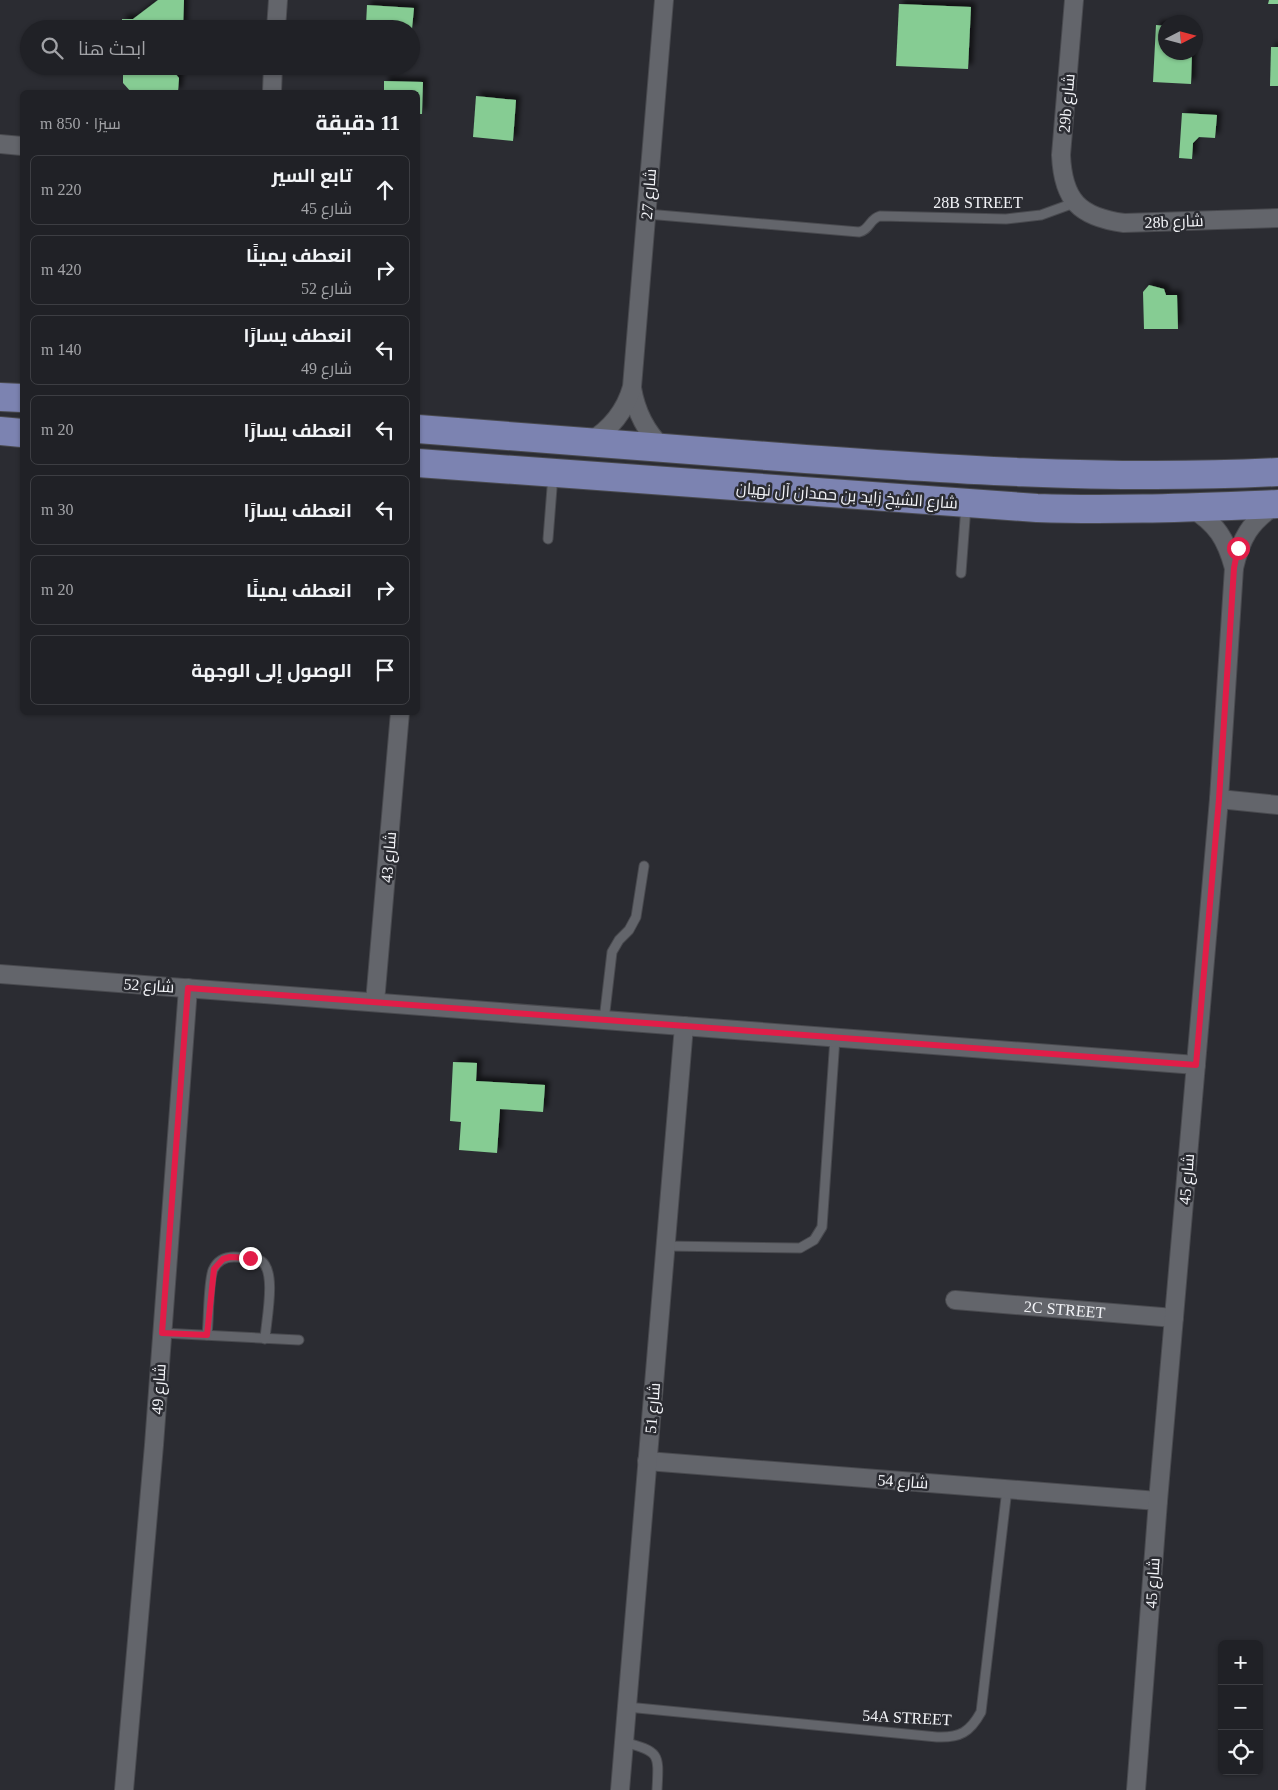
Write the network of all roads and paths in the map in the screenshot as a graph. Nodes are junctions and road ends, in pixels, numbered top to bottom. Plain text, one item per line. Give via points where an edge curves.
1 (278, 0) edge
2 (664, 0) edge
3 (1074, 0) edge
4 (277, 20) edge
5 (272, 75) edge
6 (271, 90) edge
7 (0, 144) edge
8 (20, 146) edge
9 (1074, 203) junction
10 (647, 214) junction
11 (1278, 218) edge
12 (632, 387) junction
13 (0, 397) edge
14 (20, 398) edge
15 (420, 429) edge
16 (0, 431) edge
17 (20, 433) edge
18 (590, 442) junction
19 (663, 448) junction
20 (420, 463) edge
21 (1278, 472) edge
22 (553, 473) junction
23 (1053, 474) junction
24 (1206, 476) junction
25 (926, 500) junction
26 (966, 504) junction
27 (1277, 504) edge
28 (1190, 507) junction
29 (1088, 510) junction
30 (548, 539) dead end
31 (1234, 568) junction
32 (961, 573) dead end
33 (400, 715) edge
34 (1219, 799) junction
35 (1278, 805) edge
36 (644, 866) dead end
37 (0, 974) edge
38 (188, 988) junction
39 (376, 1002) junction
40 (604, 1020) junction
41 (684, 1026) junction
42 (835, 1038) junction
43 (1196, 1065) junction
44 (665, 1246) junction
45 (955, 1300) dead end
46 (1174, 1318) junction
47 (162, 1333) junction
48 (207, 1335) junction
49 (265, 1339) junction
50 (299, 1340) dead end
51 (648, 1461) junction
52 (1007, 1489) junction
53 (1158, 1501) junction
54 (627, 1707) junction
55 (624, 1742) junction
56 (124, 1790) edge
57 (620, 1790) edge
58 (657, 1790) edge
59 (1136, 1790) edge

1 - 4 street
2 - 10 street, شارع 27
3 - 9 street, 29b شارع via 1061,155 1064,180
5 - 6 street
7 - 8 street
9 - 10 lane, 28B STREET via 1041,215 1006,219 880,216 874,218 866,230 858,232
9 - 11 street, 28b شارع via 1104,220 1124,223
10 - 12 street, شارع 27
12 - 18 street, شارع 27 via 616,419
12 - 19 street, شارع 27 via 641,421
13 - 14 main road
15 - 18 main road, شارع الشيخ زايد بن حمدان آل نهيان
16 - 17 main road
18 - 19 main road, شارع الشيخ زايد بن حمدان آل نهيان
19 - 23 main road, شارع الشيخ زايد بن حمدان آل نهيان via 880,465
20 - 22 main road, شارع الشيخ زايد بن حمدان آل نهيان
21 - 24 main road, شارع الشيخ زايد بن حمدان آل نهيان
22 - 25 main road, شارع الشيخ زايد بن حمدان آل نهيان
22 - 30 lane
23 - 24 main road, شارع الشيخ زايد بن حمدان آل نهيان
23 - 25 main road via 1052,485 1044,493 967,493
24 - 29 main road via 1158,485 1096,488 1086,500
25 - 26 main road, شارع الشيخ زايد بن حمدان آل نهيان
26 - 29 main road, شارع الشيخ زايد بن حمدان آل نهيان
26 - 32 lane
27 - 28 main road, شارع الشيخ زايد بن حمدان آل نهيان
27 - 31 street, شارع 45 via 1260,515 1247,531 1238,548
28 - 29 main road, شارع الشيخ زايد بن حمدان آل نهيان
28 - 31 street, شارع 45 via 1220,532
31 - 34 street, شارع 45
33 - 39 street, شارع 43
34 - 35 street
34 - 43 street, شارع 45
36 - 40 lane via 636,917 612,952
37 - 38 street, شارع 52
38 - 39 street, شارع 52
38 - 47 street, شارع 49
39 - 40 street, شارع 52
40 - 41 street, شارع 52
41 - 42 street, شارع 52
41 - 44 street, شارع 51
42 - 43 street, شارع 52
42 - 44 lane via 822,1227 814,1240 800,1248
43 - 46 street, شارع 45
44 - 51 street, شارع 51
45 - 46 street, 2C STREET
46 - 53 street, شارع 45
47 - 48 lane
47 - 56 street, شارع 49
48 - 49 lane
48 - 49 lane via 214,1269 223,1259 237,1257 261,1261 268,1270 270,1283
49 - 50 lane
51 - 52 street, شارع 54
51 - 54 street, شارع 51
52 - 53 street, شارع 54
52 - 54 lane, 54A STREET via 981,1712 964,1733 951,1738 937,1737
53 - 59 street, شارع 45
54 - 55 street, شارع 51
55 - 57 street, شارع 51
55 - 58 lane via 651,1750 656,1756 659,1763

